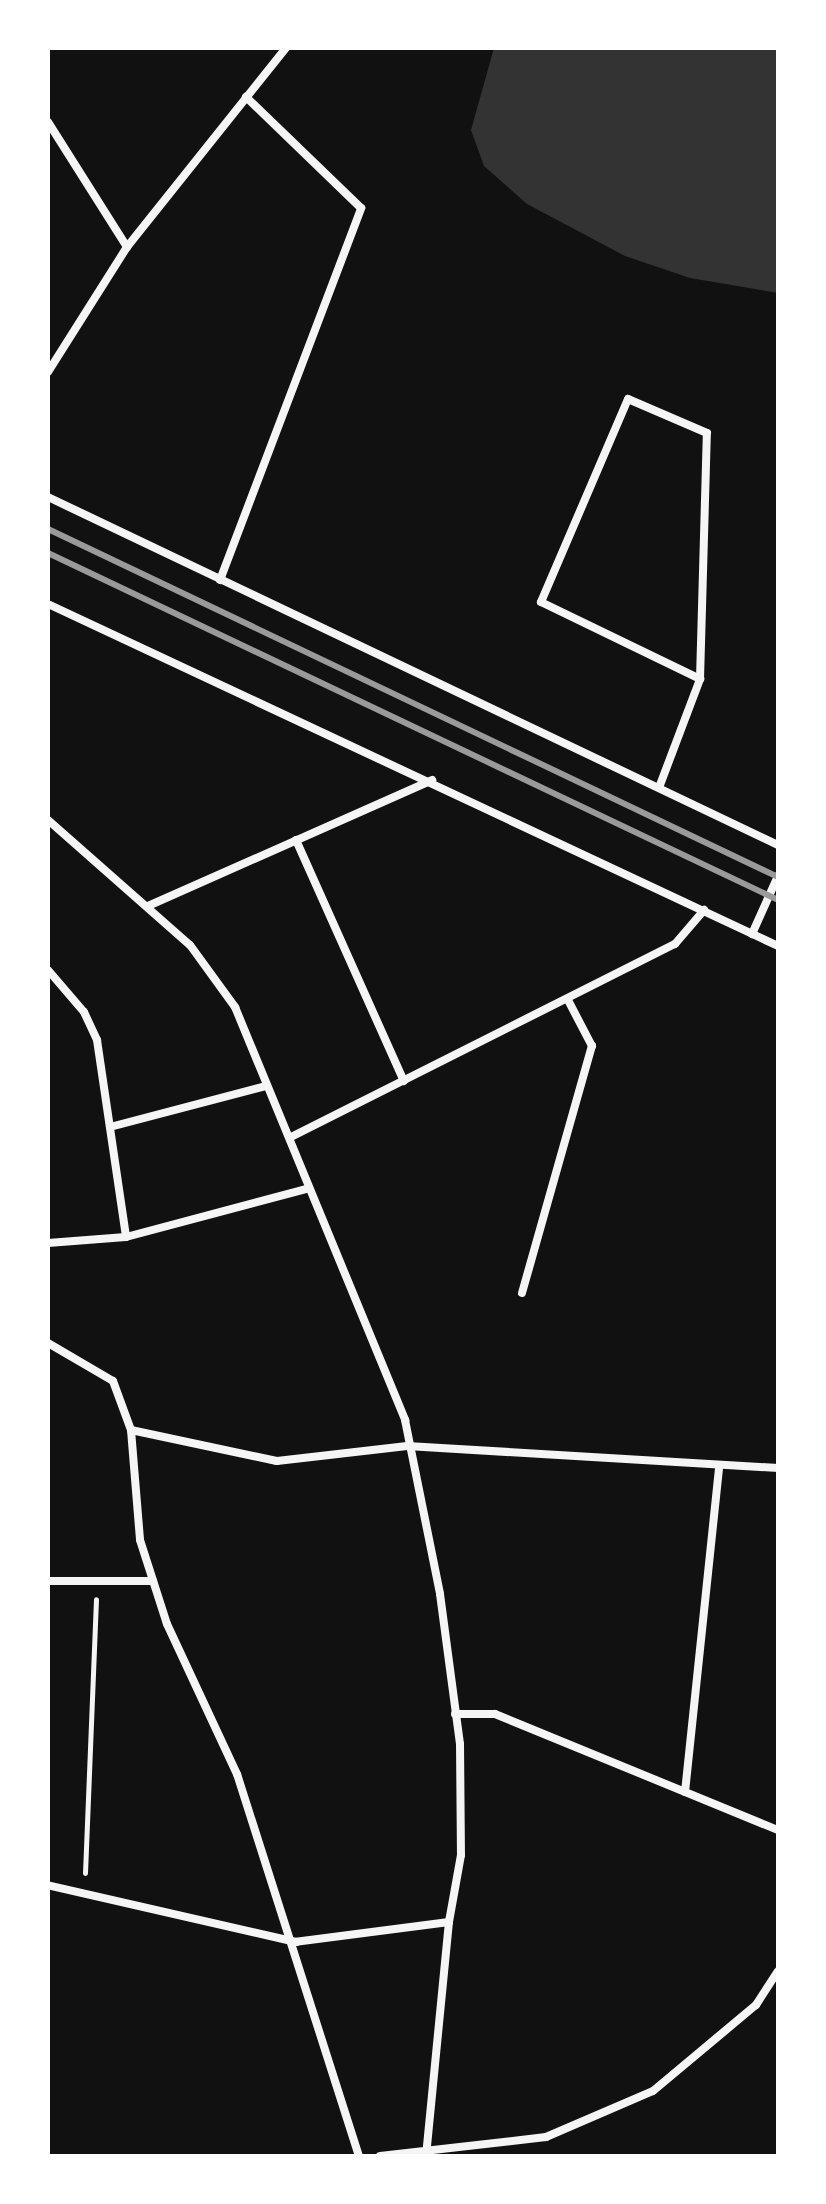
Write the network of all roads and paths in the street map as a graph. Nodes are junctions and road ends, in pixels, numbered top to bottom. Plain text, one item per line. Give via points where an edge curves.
1 (286, 48) edge
2 (246, 97) junction
3 (48, 122) edge
4 (127, 247) junction
5 (48, 372) edge
6 (48, 497) edge
7 (220, 580) junction
8 (48, 604) edge
9 (700, 679) junction
10 (432, 780) junction
11 (660, 785) junction
12 (48, 820) edge
13 (296, 840) junction
14 (778, 845) edge
15 (778, 876) edge
16 (148, 906) junction
17 (704, 910) junction
18 (752, 934) junction
19 (778, 946) edge
20 (48, 970) edge
21 (568, 1000) junction
22 (404, 1081) junction
23 (266, 1086) junction
24 (110, 1127) junction
25 (291, 1137) junction
26 (307, 1189) junction
27 (126, 1237) junction
28 (48, 1243) edge
29 (522, 1293) dead end
30 (48, 1343) edge
31 (131, 1430) junction
32 (407, 1446) junction
33 (719, 1468) junction
34 (778, 1468) edge
35 (48, 1581) edge
36 (153, 1581) junction
37 (97, 1582) junction
38 (455, 1714) junction
39 (685, 1792) junction
40 (778, 1830) edge
41 (48, 1885) edge
42 (84, 1893) junction
43 (449, 1922) junction
44 (296, 1942) junction
45 (778, 1971) edge
46 (427, 2146) junction
47 (359, 2156) edge
48 (380, 2156) edge

1 - 2 street
2 - 4 street
2 - 7 street via 361,208
3 - 4 street
4 - 5 street
6 - 7 street
7 - 11 street
8 - 10 street
9 - 9 street via 707,433 628,399 541,602
9 - 11 street
10 - 13 street
10 - 17 street
11 - 14 street
12 - 16 street
13 - 16 street
13 - 22 street
15 - 18 street
16 - 23 street via 190,945 235,1007
17 - 18 street
17 - 21 street via 675,944
18 - 19 street
20 - 24 street via 84,1012 97,1040
21 - 22 street
21 - 29 street via 592,1046
22 - 25 street
23 - 24 street
23 - 25 street
24 - 27 street
25 - 26 street
26 - 27 street
26 - 32 street via 405,1420
27 - 28 street
30 - 31 street via 113,1381
31 - 32 street via 277,1461
31 - 36 street via 140,1540
32 - 33 street
32 - 38 street via 440,1594
33 - 34 street
33 - 39 street
35 - 37 street
36 - 37 street
36 - 44 street via 237,1774
37 - 42 path
38 - 39 street via 495,1714
38 - 43 street via 461,1855
39 - 40 street
41 - 42 street
42 - 44 street
43 - 44 street
43 - 46 street
44 - 47 street via 304,1999
45 - 46 street via 756,2005 653,2091 546,2137
46 - 48 street

